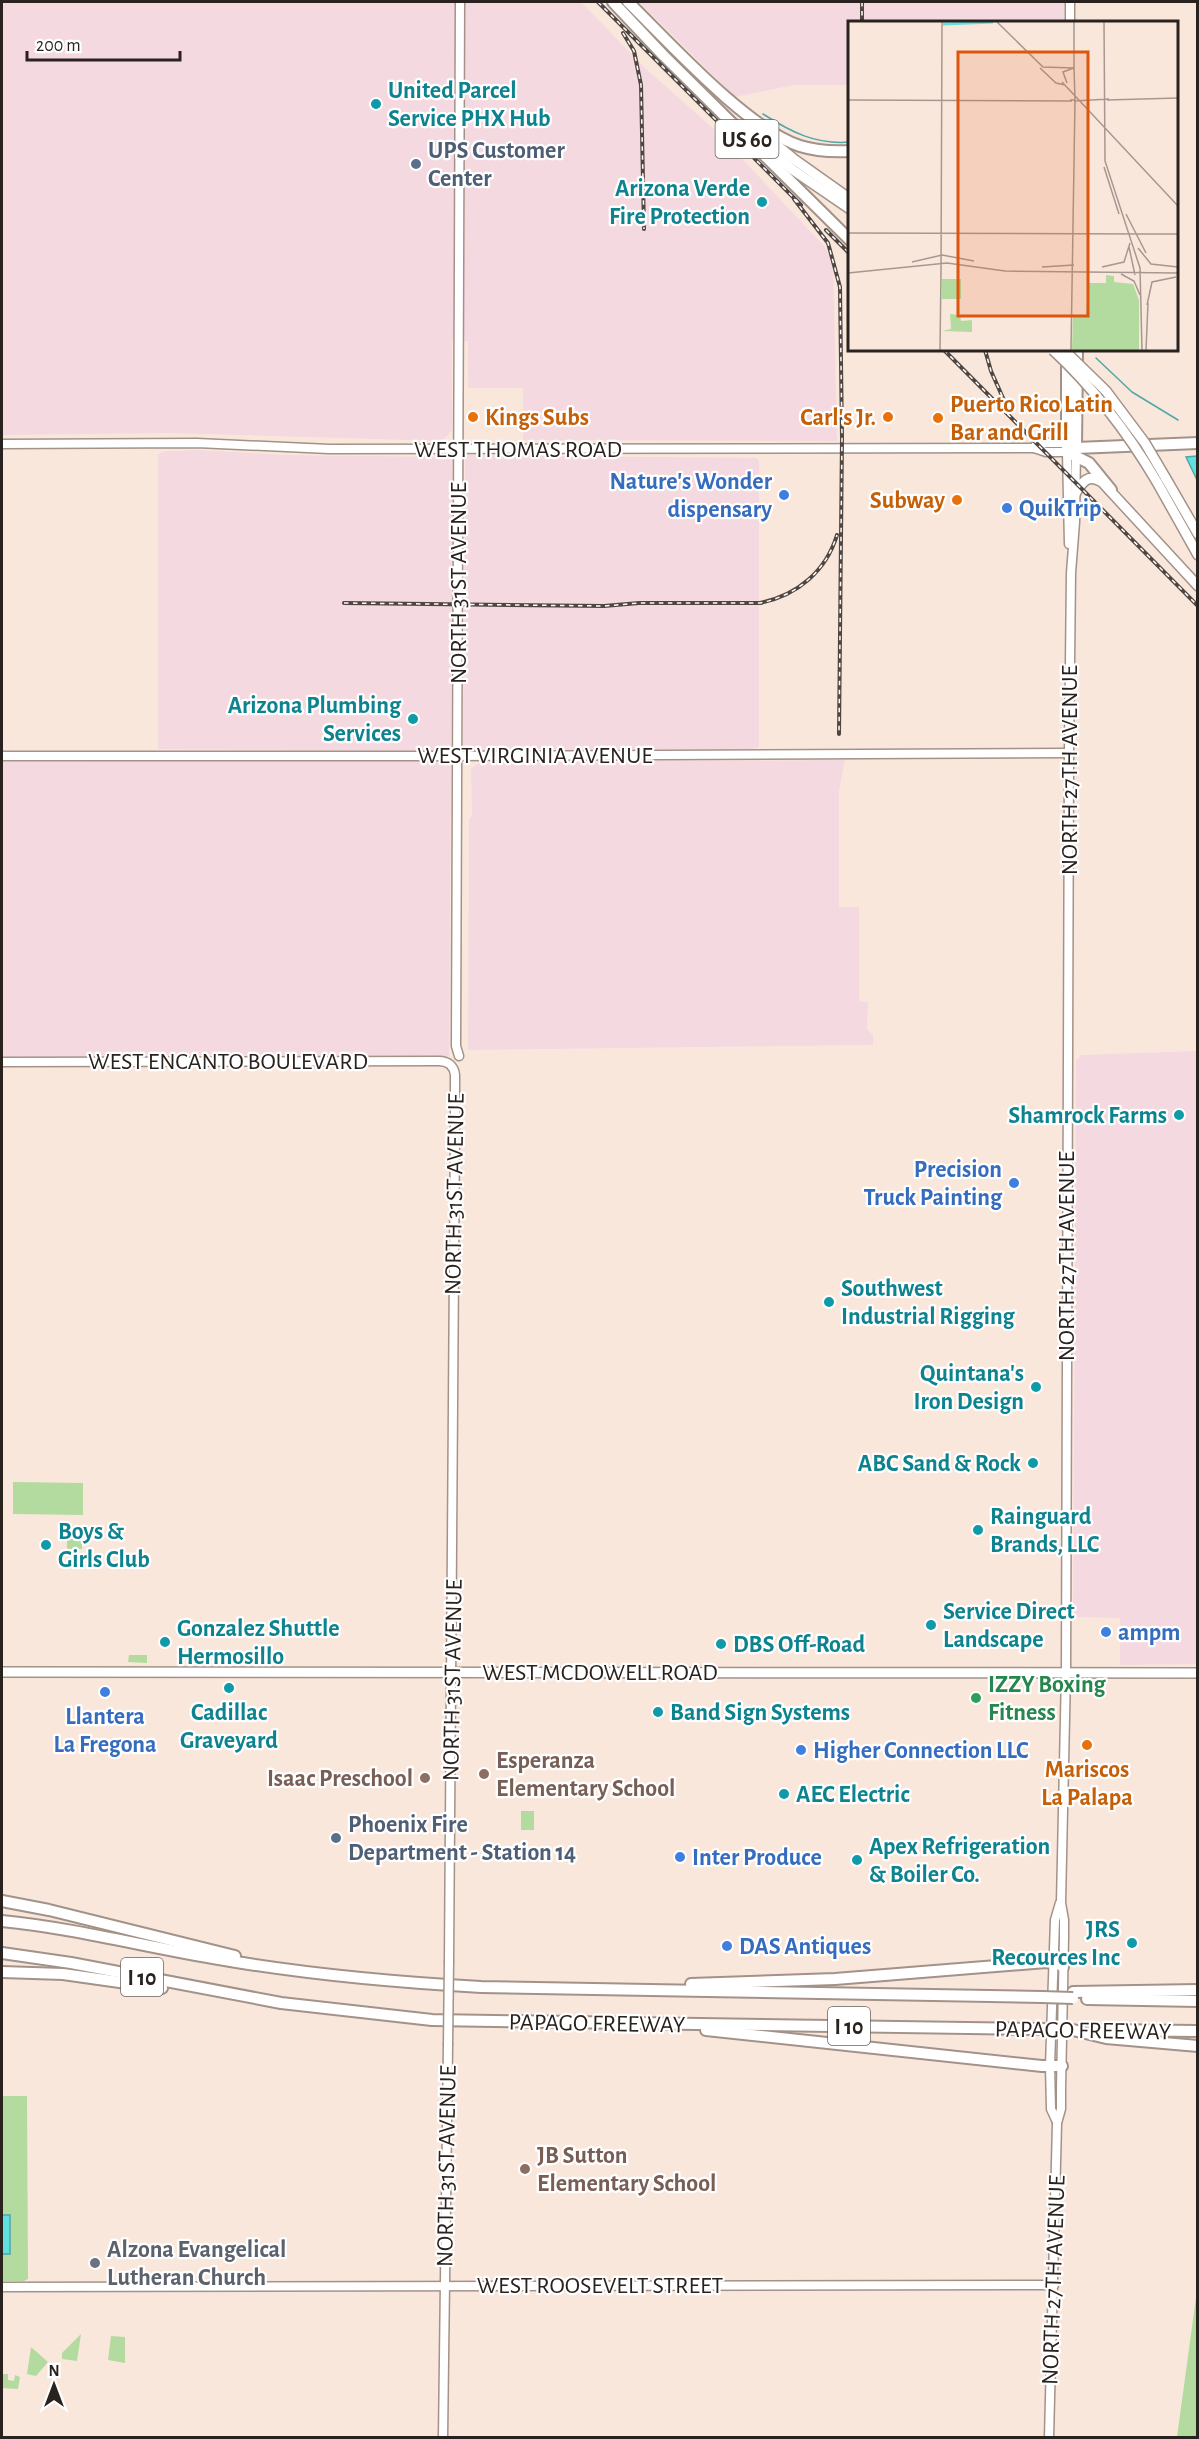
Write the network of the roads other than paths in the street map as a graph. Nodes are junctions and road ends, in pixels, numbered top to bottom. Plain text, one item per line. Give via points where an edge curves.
1 (460, 2) edge
2 (613, 2) edge
3 (628, 2) edge
4 (1070, 2) edge
5 (1070, 21) edge
6 (647, 36) junction
7 (675, 48) junction
8 (848, 151) edge
9 (848, 198) edge
10 (848, 208) edge
11 (848, 239) edge
12 (1054, 351) edge
13 (1067, 351) edge
14 (1068, 351) edge
15 (1077, 351) edge
16 (1197, 443) edge
17 (2, 444) edge
18 (458, 449) junction
19 (1071, 450) junction
20 (1161, 479) junction
21 (1111, 490) junction
22 (1075, 494) junction
23 (1197, 534) edge
24 (1197, 555) edge
25 (1071, 573) junction
26 (1197, 586) edge
27 (1069, 753) junction
28 (2, 756) edge
29 (457, 756) junction
30 (459, 1056) dead end
31 (2, 1062) edge
32 (453, 1068) joint
33 (2, 1672) edge
34 (453, 1672) junction
35 (1066, 1672) junction
36 (1197, 1673) edge
37 (2, 1901) edge
38 (2, 1921) edge
39 (2, 1953) edge
40 (1058, 1965) junction
41 (288, 1970) junction
42 (2, 1972) edge
43 (623, 1989) junction
44 (1197, 1990) edge
45 (1073, 1995) junction
46 (1197, 2001) edge
47 (282, 2003) junction
48 (658, 2024) junction
49 (1073, 2030) junction
50 (1194, 2032) edge
51 (1197, 2046) edge
52 (1056, 2066) junction
53 (444, 2285) junction
54 (1054, 2285) junction
55 (2, 2287) edge
56 (443, 2438) edge
57 (1049, 2438) edge

1 - 18 street, NORTH 31ST AVENUE
2 - 6 highway, US 60
3 - 7 highway, US 60
4 - 5 street
6 - 10 main road via 760,142
6 - 11 highway, US 60
7 - 8 highway, US 60 via 744,111 784,139 822,151
7 - 9 main road via 762,133
12 - 20 main road, bridge via 1110,410
13 - 19 highway, NORTH 27TH AVENUE
14 - 20 main road, bridge via 1101,385 1145,443
15 - 19 highway, NORTH 27TH AVENUE
16 - 19 highway, WEST THOMAS ROAD
17 - 18 street, WEST THOMAS ROAD via 197,443 272,448
18 - 19 street, WEST THOMAS ROAD via 1034,448 1037,443
18 - 29 street, NORTH 31ST AVENUE
19 - 21 highway via 1089,463
19 - 22 street, NORTH 27TH AVENUE
19 - 25 street, NORTH 27TH AVENUE via 1067,522
20 - 23 main road
20 - 24 main road
21 - 22 main road via 1090,478 1083,481
21 - 26 main road
22 - 25 street, NORTH 27TH AVENUE
25 - 27 street, NORTH 27TH AVENUE
27 - 29 street, WEST VIRGINIA AVENUE
27 - 35 street, NORTH 27TH AVENUE
28 - 29 street, WEST VIRGINIA AVENUE
29 - 30 street, NORTH 31ST AVENUE
31 - 32 street, WEST ENCANTO BOULEVARD via 439,1061
32 - 34 street, NORTH 31ST AVENUE
33 - 34 main road, WEST MCDOWELL ROAD
34 - 35 main road, WEST MCDOWELL ROAD
34 - 53 street, NORTH 31ST AVENUE, bridge
35 - 36 main road, WEST MCDOWELL ROAD
35 - 40 street, NORTH 27TH AVENUE via 1061,1902 1064,1920
37 - 41 highway
38 - 41 highway, PAPAGO FREEWAY / I 10
39 - 47 highway, PAPAGO FREEWAY / I 10
40 - 43 highway
40 - 52 street, NORTH 27TH AVENUE
41 - 43 highway, PAPAGO FREEWAY / I 10 via 391,1982
42 - 47 highway via 63,1974
43 - 45 highway, PAPAGO FREEWAY / I 10, bridge
44 - 45 highway
45 - 46 highway, PAPAGO FREEWAY / I 10
47 - 48 highway, PAPAGO FREEWAY / I 10 via 432,2020
48 - 49 highway, PAPAGO FREEWAY / I 10, bridge
48 - 52 highway
49 - 50 highway, PAPAGO FREEWAY / I 10
49 - 51 highway via 1106,2038
52 - 54 street, NORTH 27TH AVENUE via 1051,2109 1057,2123
53 - 54 street, WEST ROOSEVELT STREET
53 - 55 street, WEST ROOSEVELT STREET
53 - 56 street, NORTH 31ST AVENUE
54 - 57 street, NORTH 27TH AVENUE

